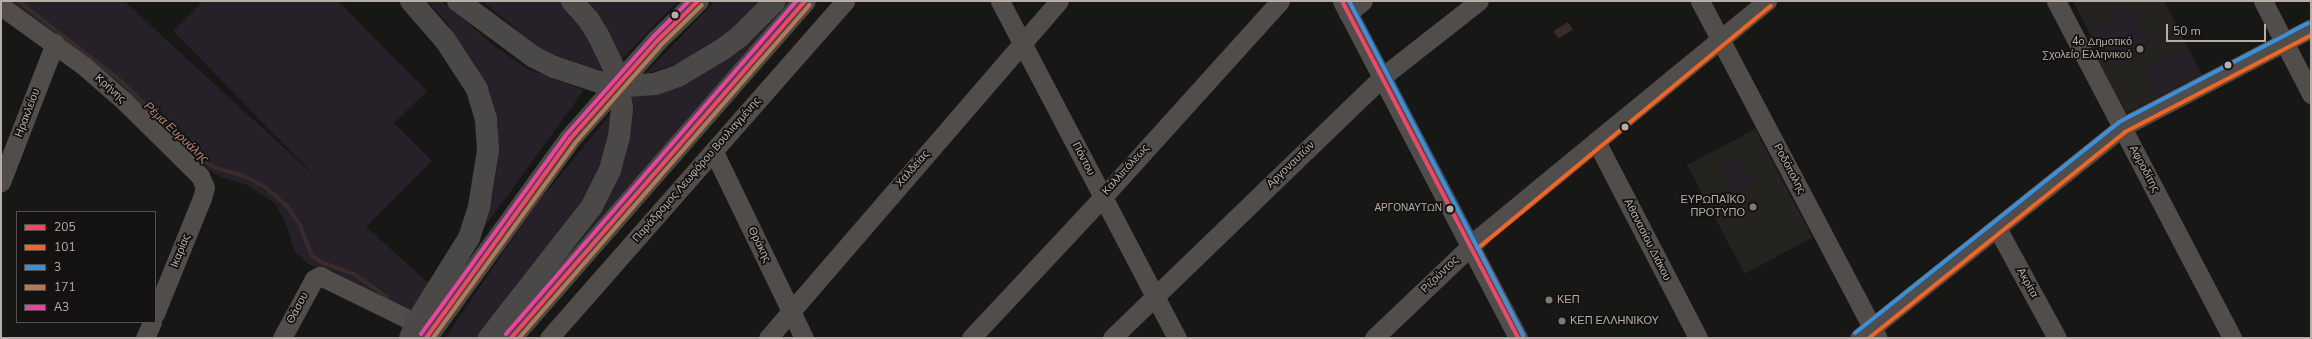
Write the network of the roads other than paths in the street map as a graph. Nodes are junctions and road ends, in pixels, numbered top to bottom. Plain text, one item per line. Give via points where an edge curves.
1 (410, 1) edge
2 (458, 1) edge
3 (572, 1) edge
4 (698, 1) edge
5 (775, 1) edge
6 (805, 1) edge
7 (845, 1) edge
8 (1000, 1) edge
9 (1059, 1) edge
10 (1280, 1) edge
11 (1479, 1) edge
12 (1700, 1) edge
13 (1768, 1) edge
14 (2056, 1) edge
15 (2263, 1) edge
16 (1351, 5) edge
17 (1, 6) edge
18 (2311, 28) edge
19 (1720, 39) junction
20 (2284, 42) junction
21 (55, 43) junction
22 (1022, 44) junction
23 (1382, 77) junction
24 (2311, 94) edge
25 (2122, 127) junction
26 (1596, 141) junction
27 (714, 152) junction
28 (1, 182) edge
29 (205, 187) joint
30 (1103, 197) junction
31 (1997, 228) junction
32 (1470, 246) junction
33 (1155, 296) junction
34 (791, 310) junction
35 (156, 311) edge
36 (152, 323) edge
37 (417, 333) edge
38 (1870, 334) edge
39 (145, 338) edge
40 (282, 338) edge
41 (489, 338) edge
42 (511, 338) edge
43 (549, 338) edge
44 (768, 338) edge
45 (804, 338) edge
46 (971, 338) edge
47 (1112, 338) edge
48 (1177, 338) edge
49 (1374, 338) edge
50 (1518, 338) edge
51 (1698, 338) edge
52 (2057, 338) edge
53 (2232, 338) edge

1 - 37 main road via 446,40 470,77 482,102 488,135 484,186 469,238
2 - 5 main road, bridge via 534,57 554,67 599,82 627,86 655,84 678,76 740,36
3 - 41 main road via 595,30 616,72 622,109 619,137 603,188 589,211
4 - 37 main road, bridge via 657,41 570,139
6 - 42 main road
7 - 27 street, Παράδρομος Λεωφόρου Βουλιαγμένης
8 - 22 street, Πόντου
9 - 22 street, Χαλδείας
10 - 30 street, Καλλιπόλεως
11 - 23 street, Αργοναυτών
12 - 19 street, Ροδόπολης
13 - 19 street, Ριζούντος
14 - 25 street, Αφροδίτης
15 - 20 street
16 - 23 street
17 - 21 street, Κρήνης
18 - 20 street
19 - 26 street, Ριζούντος
19 - 38 street, Ροδόπολης
20 - 24 street
20 - 25 street
21 - 28 street, Ηρακλείου
21 - 29 street, Κρήνης via 124,101 200,176
22 - 30 street, Πόντου
22 - 34 street, Χαλδείας
23 - 32 street
23 - 33 street, Αργοναυτών
25 - 31 street
25 - 53 street, Αφροδίτης
26 - 32 street, Ριζούντος
26 - 51 street, Αθανασίου Διάκου
27 - 34 street, Θράκης
27 - 43 street, Παράδρομος Λεωφόρου Βουλιαγμένης
29 - 35 street, Ικαρίας
30 - 33 street, Πόντου
30 - 46 street, Καλλιπόλεως
31 - 38 street
31 - 52 street, Ακρίτα
32 - 49 street, Ριζούντος
32 - 50 street
33 - 47 street, Αργοναυτών
33 - 48 street, Πόντου
34 - 44 street, Χαλδείας
34 - 45 street, Θράκης
36 - 39 street
37 - 40 street, Θάσου via 320,276 314,279

